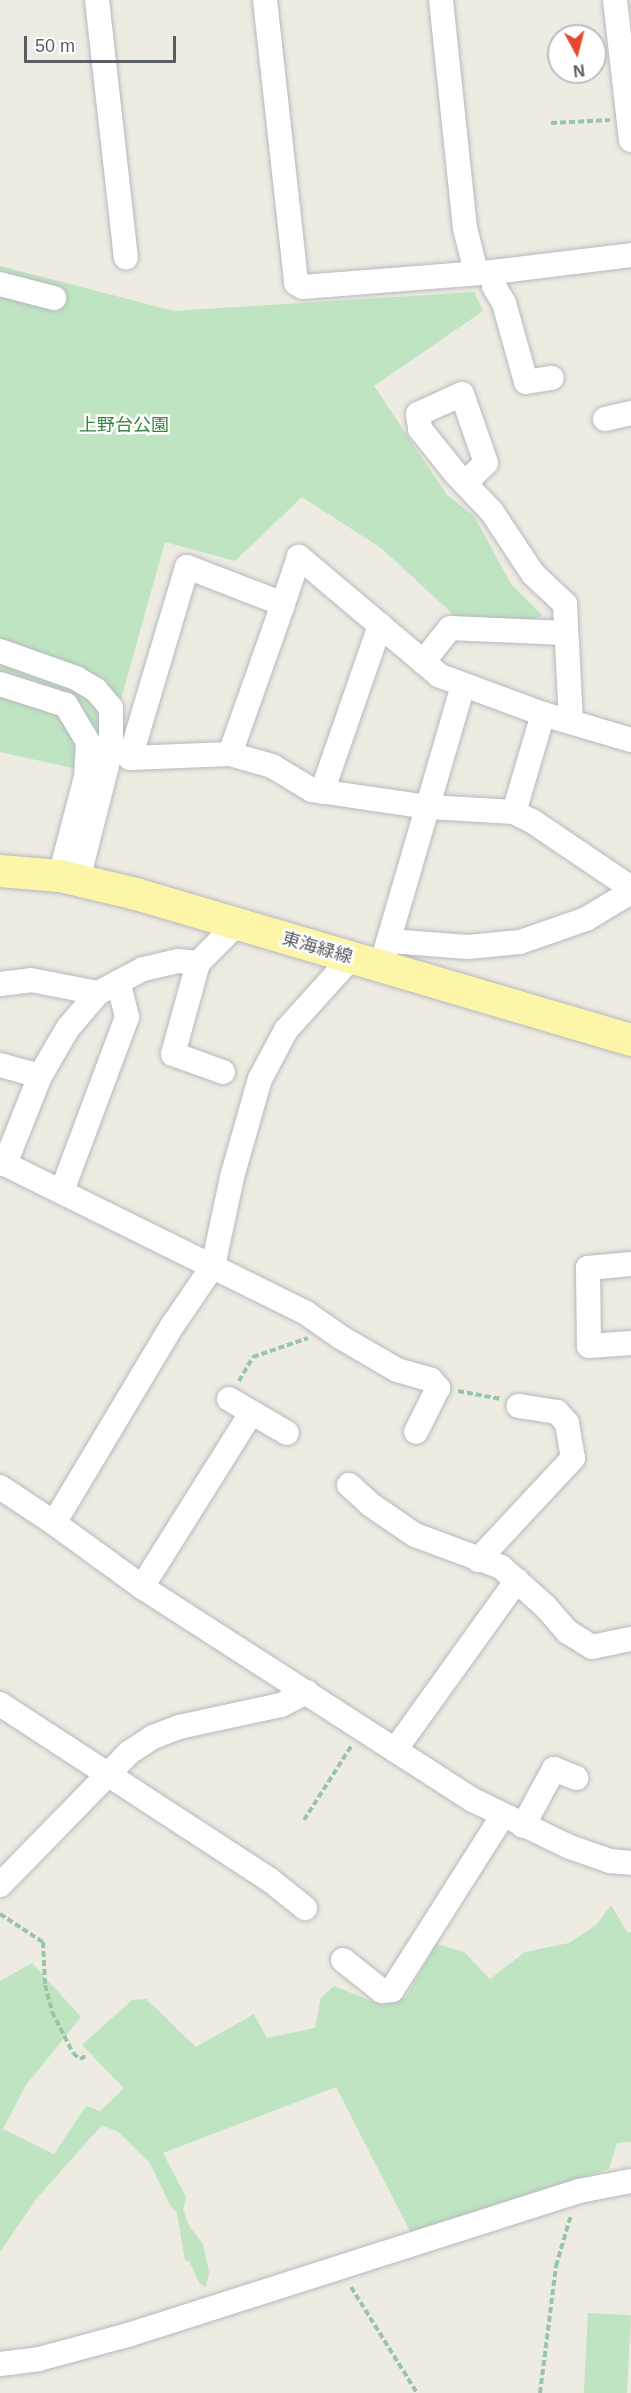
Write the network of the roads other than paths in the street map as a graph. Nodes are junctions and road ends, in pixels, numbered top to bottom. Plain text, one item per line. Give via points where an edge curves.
1 (97, 0) edge
2 (265, 0) edge
3 (441, 0) edge
4 (615, 0) edge
5 (630, 129) edge
6 (631, 255) edge
7 (126, 257) dead end
8 (484, 272) junction
9 (0, 284) edge
10 (54, 298) dead end
11 (552, 378) dead end
12 (631, 413) edge
13 (605, 419) dead end
14 (465, 483) dead end
15 (283, 604) junction
16 (380, 625) junction
17 (566, 633) junction
18 (0, 651) edge
19 (423, 662) junction
20 (0, 684) edge
21 (463, 686) junction
22 (543, 714) junction
23 (571, 722) junction
24 (631, 740) edge
25 (230, 754) junction
26 (322, 792) junction
27 (429, 807) junction
28 (514, 812) junction
29 (0, 871) edge
30 (69, 877) junction
31 (631, 890) edge
32 (237, 924) junction
33 (386, 953) junction
34 (351, 958) junction
35 (198, 963) junction
36 (0, 984) edge
37 (108, 988) junction
38 (631, 1040) edge
39 (0, 1065) edge
40 (223, 1072) dead end
41 (40, 1076) junction
42 (62, 1191) junction
43 (631, 1264) edge
44 (213, 1266) junction
45 (631, 1343) edge
46 (228, 1399) road end
47 (518, 1406) road end
48 (251, 1413) junction
49 (416, 1432) dead end
50 (286, 1433) dead end
51 (349, 1485) dead end
52 (0, 1487) edge
53 (54, 1523) junction
54 (478, 1560) junction
55 (517, 1580) junction
56 (142, 1587) junction
57 (631, 1639) edge
58 (307, 1692) junction
59 (0, 1704) edge
60 (395, 1750) junction
61 (108, 1776) junction
62 (576, 1778) dead end
63 (513, 1820) junction
64 (631, 1863) edge
65 (0, 1885) edge
66 (305, 1908) dead end
67 (343, 1960) dead end
68 (631, 2181) edge
69 (0, 2364) edge

1 - 7 street
2 - 8 street via 296,283 303,287
3 - 8 street via 465,228
4 - 5 street
6 - 8 street
8 - 11 street via 504,303 526,381
9 - 10 street
12 - 13 street
14 - 17 street via 492,513 533,574 565,604
15 - 16 street via 299,557
15 - 25 street
15 - 25 street via 187,567 130,758
16 - 19 street
16 - 26 street
17 - 19 street via 450,628
17 - 23 street
18 - 30 street via 76,678 96,690 111,708 111,750
19 - 21 street via 440,676
20 - 30 street via 66,705 88,742
21 - 22 street
21 - 27 street
22 - 23 street
22 - 28 street
23 - 24 street
25 - 26 street via 272,766
26 - 27 street
27 - 28 street
27 - 33 street
28 - 31 street
29 - 30 main road, 東海緑線
30 - 32 main road, 東海緑線
31 - 33 street via 586,919 520,942
32 - 34 main road, 東海緑線
32 - 35 street
33 - 34 main road, 東海緑線
33 - 38 main road, 東海緑線
34 - 44 street via 286,1030 260,1079 232,1177
35 - 37 street via 177,961 143,969
35 - 40 street via 172,1054
36 - 37 street via 31,980
37 - 41 street via 68,1028
37 - 42 street via 127,1017
39 - 41 street
41 - 42 street via 5,1164
42 - 44 street
43 - 45 street via 588,1268 589,1346
44 - 49 street via 306,1312 397,1370 431,1380 438,1388
44 - 53 street via 172,1326
46 - 48 street
47 - 54 street via 557,1412 567,1423 573,1458
48 - 50 street
48 - 56 street
51 - 54 street via 415,1534
52 - 53 street
53 - 56 street
54 - 55 street via 501,1567
55 - 57 street via 568,1632 592,1647
55 - 60 street
56 - 58 street
58 - 60 street
58 - 61 street via 281,1705 179,1727 153,1737 130,1752
59 - 61 street
60 - 63 street
61 - 65 street
61 - 66 street via 270,1880
62 - 63 street via 554,1769
63 - 64 street via 600,1857
63 - 67 street via 392,1990 382,1991
68 - 69 street via 568,2194 128,2335 39,2359

